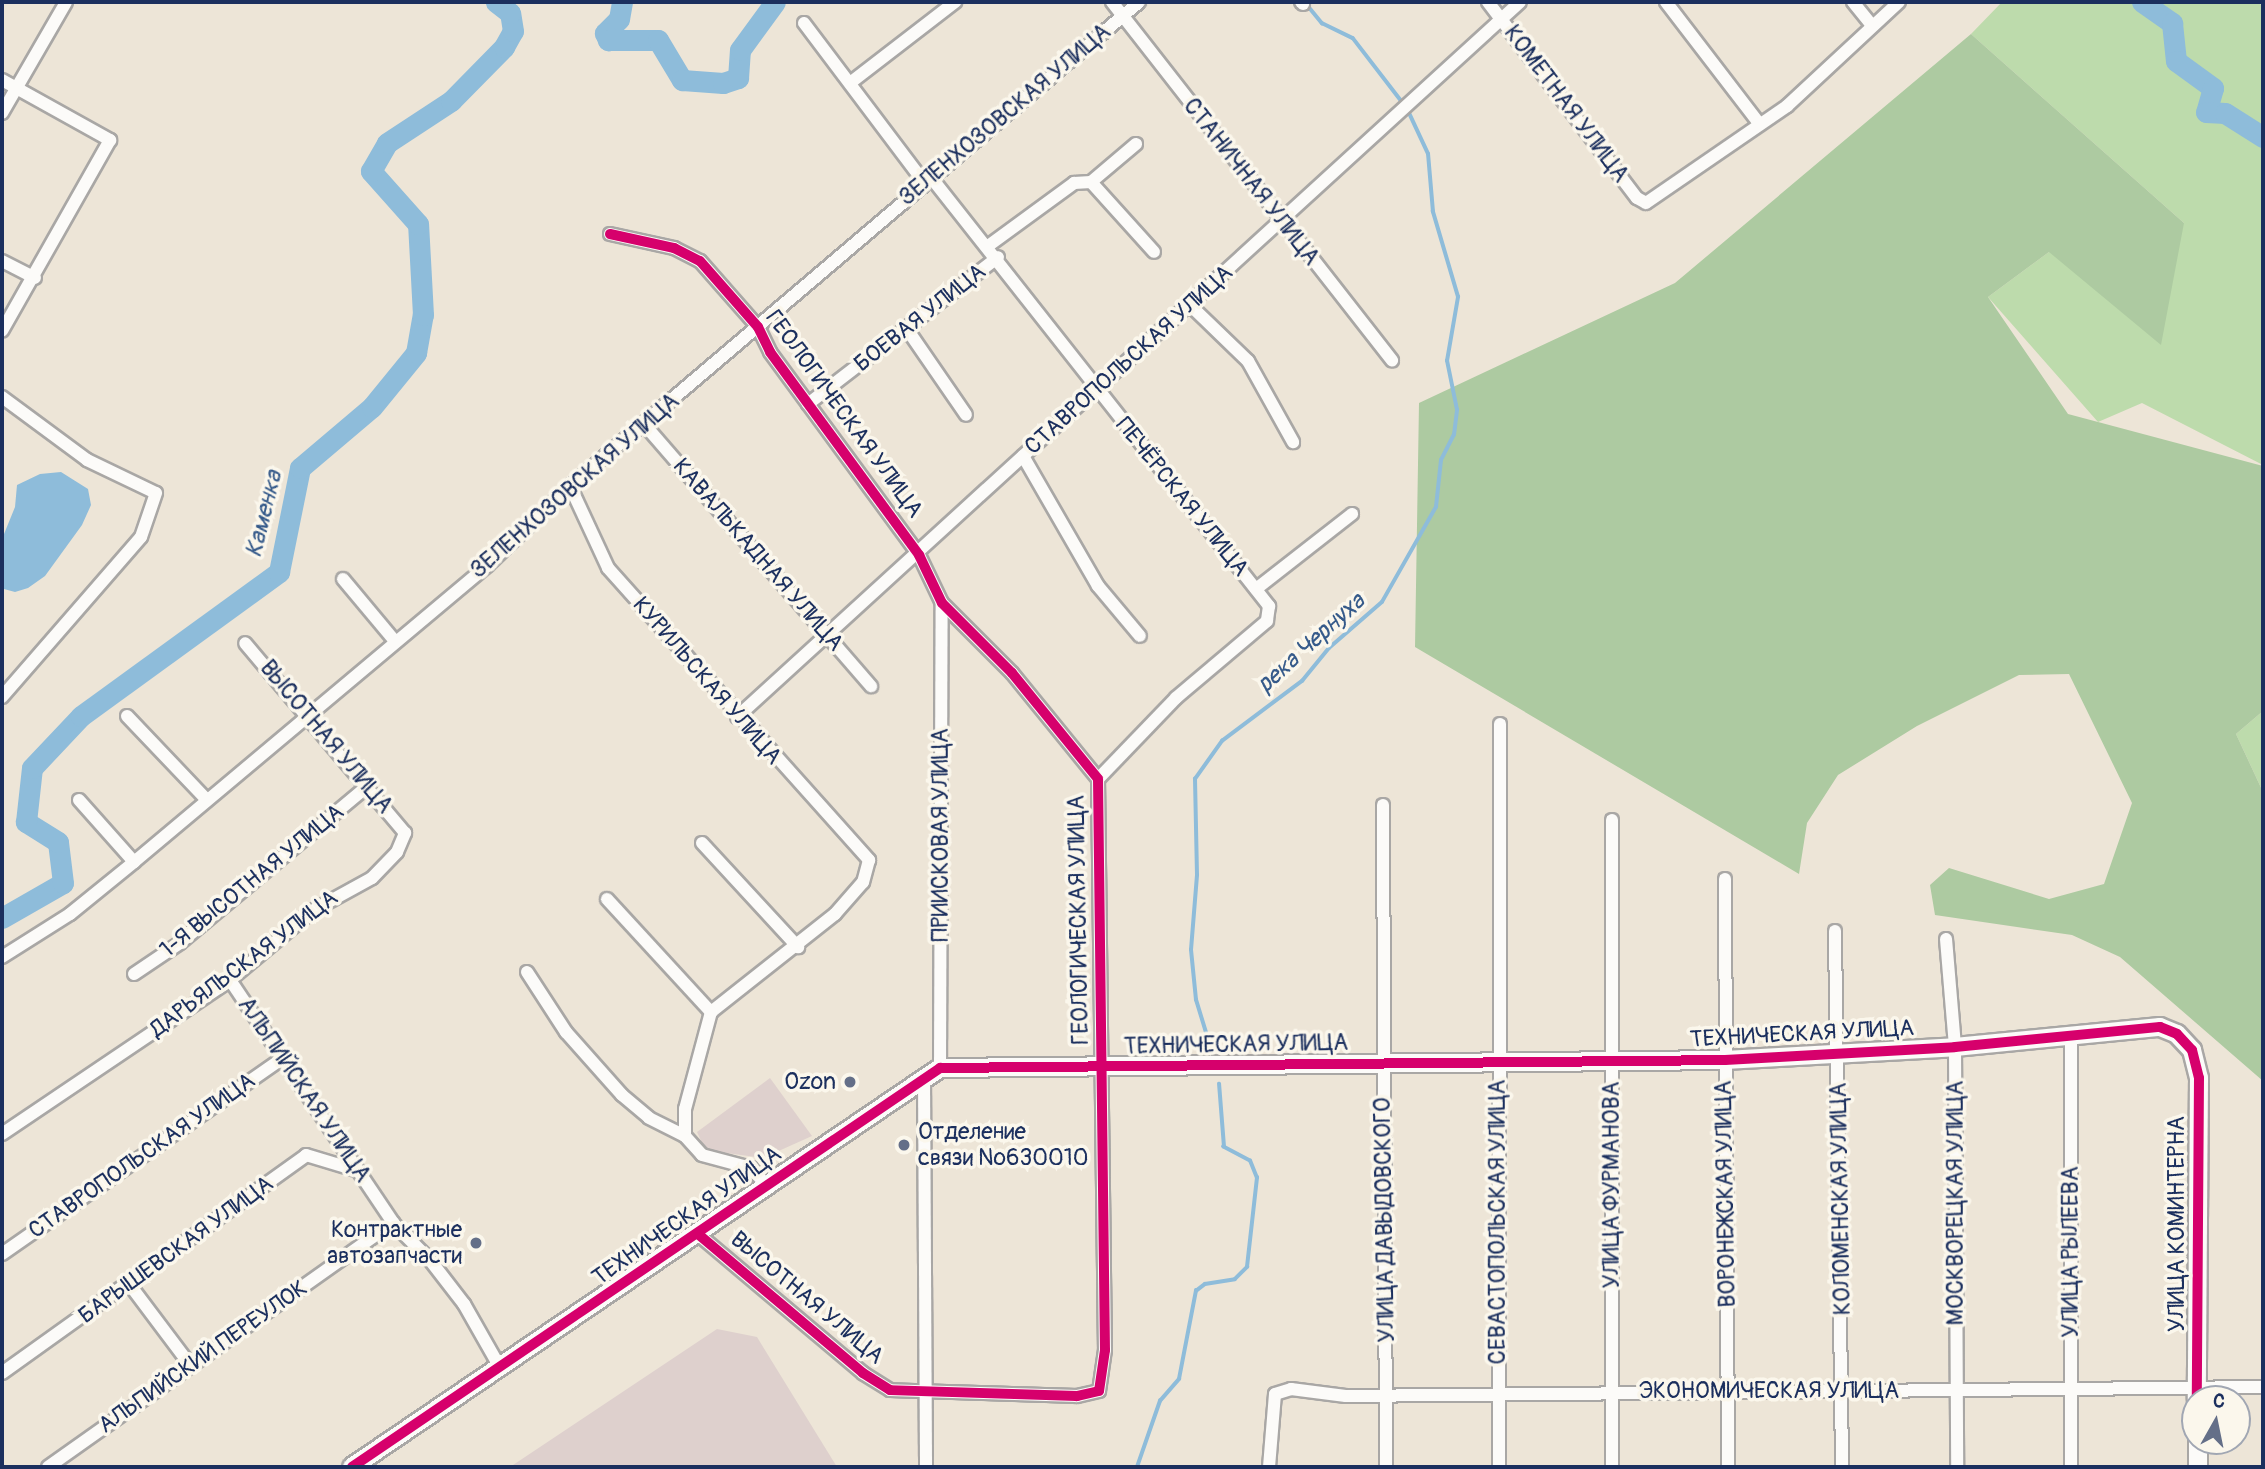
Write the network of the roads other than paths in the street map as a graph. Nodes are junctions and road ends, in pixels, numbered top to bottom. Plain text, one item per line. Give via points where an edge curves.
1 (66, 2) edge
2 (956, 2) edge
3 (1112, 2) edge
4 (1139, 2) edge
5 (1488, 2) edge
6 (1520, 2) edge
7 (1667, 2) edge
8 (1853, 2) edge
9 (1899, 2) edge
10 (1123, 16) junction
11 (1501, 20) junction
12 (804, 23) dead end
13 (1871, 24) junction
14 (2, 80) edge
15 (850, 83) junction
16 (16, 87) junction
17 (2, 113) edge
18 (1758, 122) junction
19 (1136, 144) dead end
20 (927, 179) junction
21 (1091, 182) junction
22 (1280, 223) junction
23 (610, 234) dead end
24 (988, 246) junction
25 (1154, 252) dead end
26 (998, 257) junction
27 (2, 261) edge
28 (35, 278) junction
29 (1191, 306) junction
30 (758, 327) junction
31 (907, 329) junction
32 (2, 331) edge
33 (1392, 361) dead end
34 (1096, 389) junction
35 (2, 397) edge
36 (808, 404) junction
37 (966, 415) dead end
38 (644, 424) junction
39 (1293, 442) dead end
40 (1023, 456) junction
41 (570, 486) junction
42 (1352, 514) dead end
43 (919, 555) junction
44 (343, 579) dead end
45 (1256, 589) junction
46 (942, 603) junction
47 (1140, 636) dead end
48 (828, 637) junction
49 (394, 640) junction
50 (245, 643) dead end
51 (871, 686) dead end
52 (2, 697) edge
53 (306, 714) junction
54 (127, 716) dead end
55 (737, 717) junction
56 (1500, 724) dead end
57 (1098, 779) junction
58 (369, 785) junction
59 (205, 798) junction
60 (79, 800) dead end
61 (1383, 805) dead end
62 (1612, 820) dead end
63 (405, 833) joint
64 (702, 843) dead end
65 (134, 862) junction
66 (1725, 879) dead end
67 (607, 899) dead end
68 (1835, 931) dead end
69 (1946, 939) dead end
70 (798, 947) junction
71 (2, 957) edge
72 (527, 972) dead end
73 (134, 974) dead end
74 (230, 980) junction
75 (711, 1012) junction
76 (2071, 1038) junction
77 (1955, 1047) junction
78 (2192, 1050) joint
79 (1839, 1055) junction
80 (282, 1059) junction
81 (1725, 1060) junction
82 (1498, 1061) junction
83 (1612, 1062) junction
84 (1384, 1063) junction
85 (1101, 1068) junction
86 (932, 1072) junction
87 (2, 1134) edge
88 (685, 1136) junction
89 (356, 1170) junction
90 (767, 1186) junction
91 (394, 1223) junction
92 (699, 1235) junction
93 (2, 1254) edge
94 (130, 1285) junction
95 (190, 1366) junction
96 (501, 1369) junction
97 (2, 1373) edge
98 (2197, 1385) edge
99 (1957, 1389) junction
100 (2071, 1390) junction
101 (1099, 1391) joint
102 (1843, 1391) junction
103 (1613, 1392) junction
104 (1728, 1392) junction
105 (1499, 1393) junction
106 (2181, 1393) edge
107 (1387, 1394) junction
108 (926, 1395) junction
109 (48, 1467) edge
110 (352, 1467) edge
111 (926, 1467) edge
112 (1269, 1467) edge
113 (1386, 1467) edge
114 (1499, 1467) edge
115 (1612, 1467) edge
116 (1728, 1467) edge
117 (1842, 1467) edge
118 (1957, 1467) edge
119 (2071, 1467) edge

1 - 16 street
2 - 15 street
3 - 10 street, СТАНИЧНАЯ УЛИЦА
4 - 10 street, ЗЕЛЕНХОЗОВСКАЯ УЛИЦА
5 - 11 street, КОМЕТНАЯ УЛИЦА
6 - 11 street, СТАВРОПОЛЬСКАЯ УЛИЦА
7 - 18 street
8 - 13 street
9 - 13 street
10 - 20 street, ЗЕЛЕНХОЗОВСКАЯ УЛИЦА
10 - 22 street, СТАНИЧНАЯ УЛИЦА
11 - 18 street, КОМЕТНАЯ УЛИЦА via 1637,198 1646,203
11 - 22 street, СТАВРОПОЛЬСКАЯ УЛИЦА
12 - 15 street, ПЕЧЁРСКАЯ УЛИЦА
13 - 18 street via 1787,106
14 - 16 street
15 - 20 street, ПЕЧЁРСКАЯ УЛИЦА
16 - 17 street
16 - 28 street via 89,124 110,141
19 - 21 street, БОЕВАЯ УЛИЦА
20 - 24 street, ПЕЧЁРСКАЯ УЛИЦА
20 - 30 street, ЗЕЛЕНХОЗОВСКАЯ УЛИЦА
21 - 24 street, БОЕВАЯ УЛИЦА via 1074,183
21 - 25 street
22 - 29 street, СТАВРОПОЛЬСКАЯ УЛИЦА
22 - 33 street, СТАНИЧНАЯ УЛИЦА
23 - 30 street, ГЕОЛОГИЧЕСКАЯ УЛИЦА via 687,252
24 - 26 street, ПЕЧЁРСКАЯ УЛИЦА
26 - 31 street, БОЕВАЯ УЛИЦА
26 - 34 street, ПЕЧЁРСКАЯ УЛИЦА
27 - 28 street
28 - 32 street
29 - 34 street, СТАВРОПОЛЬСКАЯ УЛИЦА
29 - 39 street via 1248,361
30 - 36 street, ГЕОЛОГИЧЕСКАЯ УЛИЦА via 770,352
30 - 38 street, ЗЕЛЕНХОЗОВСКАЯ УЛИЦА
31 - 36 street, БОЕВАЯ УЛИЦА
31 - 37 street
34 - 40 street, СТАВРОПОЛЬСКАЯ УЛИЦА
34 - 45 street, ПЕЧЁРСКАЯ УЛИЦА
35 - 52 street via 87,460 156,493 141,537
36 - 43 street, ГЕОЛОГИЧЕСКАЯ УЛИЦА
38 - 41 street, ЗЕЛЕНХОЗОВСКАЯ УЛИЦА
38 - 48 street, КАВАЛЬКАДНАЯ УЛИЦА
40 - 43 street, СТАВРОПОЛЬСКАЯ УЛИЦА
40 - 47 street via 1098,586
41 - 49 street, ЗЕЛЕНХОЗОВСКАЯ УЛИЦА via 488,565
41 - 55 street, КУРИЛЬСКАЯ УЛИЦА via 608,568
42 - 45 street
43 - 46 street, ГЕОЛОГИЧЕСКАЯ УЛИЦА
43 - 48 street, СТАВРОПОЛЬСКАЯ УЛИЦА
44 - 49 street
45 - 57 street, ПЕЧЁРСКАЯ УЛИЦА via 1269,606 1267,621 1176,698
46 - 57 street, ГЕОЛОГИЧЕСКАЯ УЛИЦА via 1012,673
46 - 86 street, ПРИИСКОВАЯ УЛИЦА
48 - 51 street, КАВАЛЬКАДНАЯ УЛИЦА
48 - 55 street, СТАВРОПОЛЬСКАЯ УЛИЦА
49 - 53 street, ЗЕЛЕНХОЗОВСКАЯ УЛИЦА
50 - 53 street, ВЫСОТНАЯ УЛИЦА
53 - 58 street, ВЫСОТНАЯ УЛИЦА
53 - 59 street, ЗЕЛЕНХОЗОВСКАЯ УЛИЦА
54 - 59 street
55 - 70 street, КУРИЛЬСКАЯ УЛИЦА via 869,860 863,882
56 - 82 street, СЕВАСТОПОЛЬСКАЯ УЛИЦА
57 - 85 street, ГЕОЛОГИЧЕСКАЯ УЛИЦА
58 - 63 street, ВЫСОТНАЯ УЛИЦА
58 - 73 street, 1-Я ВЫСОТНАЯ УЛИЦА via 180,943
59 - 65 street, ЗЕЛЕНХОЗОВСКАЯ УЛИЦА
60 - 65 street
61 - 84 street, УЛИЦА ДАВЫДОВСКОГО
62 - 83 street, УЛИЦА ФУРМАНОВА
63 - 74 street, ДАРЬЯЛЬСКАЯ УЛИЦА via 397,852 372,878 312,911
64 - 70 street
65 - 71 street, ЗЕЛЕНХОЗОВСКАЯ УЛИЦА via 69,914
66 - 81 street, ВОРОНЕЖСКАЯ УЛИЦА
67 - 75 street
68 - 79 street, КОЛОМЕНСКАЯ УЛИЦА
69 - 77 street, МОСКВОРЕЦКАЯ УЛИЦА
70 - 75 street
72 - 88 street via 566,1032 622,1095 649,1118
74 - 80 street, АЛЬПИЙСКАЯ УЛИЦА
74 - 87 street, ДАРЬЯЛЬСКАЯ УЛИЦА
75 - 88 street via 685,1109
76 - 77 street, ТЕХНИЧЕСКАЯ УЛИЦА
76 - 78 street, ТЕХНИЧЕСКАЯ УЛИЦА via 2160,1027 2177,1034
76 - 100 street, УЛИЦА РЫЛЕЕВА
77 - 79 street, ТЕХНИЧЕСКАЯ УЛИЦА
77 - 99 street, МОСКВОРЕЦКАЯ УЛИЦА
78 - 98 street, УЛИЦА КОМИНТЕРНА via 2199,1078 2200,1135
79 - 81 street, ТЕХНИЧЕСКАЯ УЛИЦА
79 - 102 street, КОЛОМЕНСКАЯ УЛИЦА
80 - 89 street, АЛЬПИЙСКАЯ УЛИЦА
80 - 93 street, СТАВРОПОЛЬСКАЯ УЛИЦА
81 - 83 street, ТЕХНИЧЕСКАЯ УЛИЦА
81 - 104 street, ВОРОНЕЖСКАЯ УЛИЦА
82 - 83 street, ТЕХНИЧЕСКАЯ УЛИЦА
82 - 84 street, ТЕХНИЧЕСКАЯ УЛИЦА
82 - 105 street, СЕВАСТОПОЛЬСКАЯ УЛИЦА
83 - 103 street, УЛИЦА ФУРМАНОВА
84 - 85 street, ТЕХНИЧЕСКАЯ УЛИЦА
84 - 107 street, УЛИЦА ДАВЫДОВСКОГО
85 - 86 street, ТЕХНИЧЕСКАЯ УЛИЦА
85 - 101 street, ГЕОЛОГИЧЕСКАЯ УЛИЦА via 1105,1350
86 - 90 street, ТЕХНИЧЕСКАЯ УЛИЦА
86 - 108 street, ПРИИСКОВАЯ УЛИЦА
88 - 90 street via 702,1155 751,1168
89 - 91 street, АЛЬПИЙСКАЯ УЛИЦА
89 - 94 street, БАРЫШЕВСКАЯ УЛИЦА via 306,1155
90 - 92 street, ТЕХНИЧЕСКАЯ УЛИЦА
91 - 95 street, АЛЬПИЙСКИЙ ПЕРЕУЛОК
91 - 96 street, АЛЬПИЙСКАЯ УЛИЦА via 464,1304
92 - 96 street, ТЕХНИЧЕСКАЯ УЛИЦА
92 - 108 street, ВЫСОТНАЯ УЛИЦА via 877,1384
94 - 95 street
94 - 97 street, БАРЫШЕВСКАЯ УЛИЦА
95 - 109 street, АЛЬПИЙСКИЙ ПЕРЕУЛОК
96 - 110 street, ТЕХНИЧЕСКАЯ УЛИЦА
99 - 100 street, ЭКОНОМИЧЕСКАЯ УЛИЦА
99 - 102 street, ЭКОНОМИЧЕСКАЯ УЛИЦА
99 - 118 street, МОСКВОРЕЦКАЯ УЛИЦА
100 - 106 street, ЭКОНОМИЧЕСКАЯ УЛИЦА
100 - 119 street, УЛИЦА РЫЛЕЕВА
101 - 108 street, ВЫСОТНАЯ УЛИЦА via 1090,1396
102 - 104 street, ЭКОНОМИЧЕСКАЯ УЛИЦА
102 - 117 street, КОЛОМЕНСКАЯ УЛИЦА
103 - 104 street, ЭКОНОМИЧЕСКАЯ УЛИЦА
103 - 105 street, ЭКОНОМИЧЕСКАЯ УЛИЦА
103 - 115 street, УЛИЦА ФУРМАНОВА
104 - 116 street, ВОРОНЕЖСКАЯ УЛИЦА
105 - 107 street, ЭКОНОМИЧЕСКАЯ УЛИЦА
105 - 114 street, СЕВАСТОПОЛЬСКАЯ УЛИЦА
107 - 112 street, ЭКОНОМИЧЕСКАЯ УЛИЦА via 1346,1396 1291,1389 1275,1394
107 - 113 street, УЛИЦА ДАВЫДОВСКОГО
108 - 111 street, ПРИИСКОВАЯ УЛИЦА

